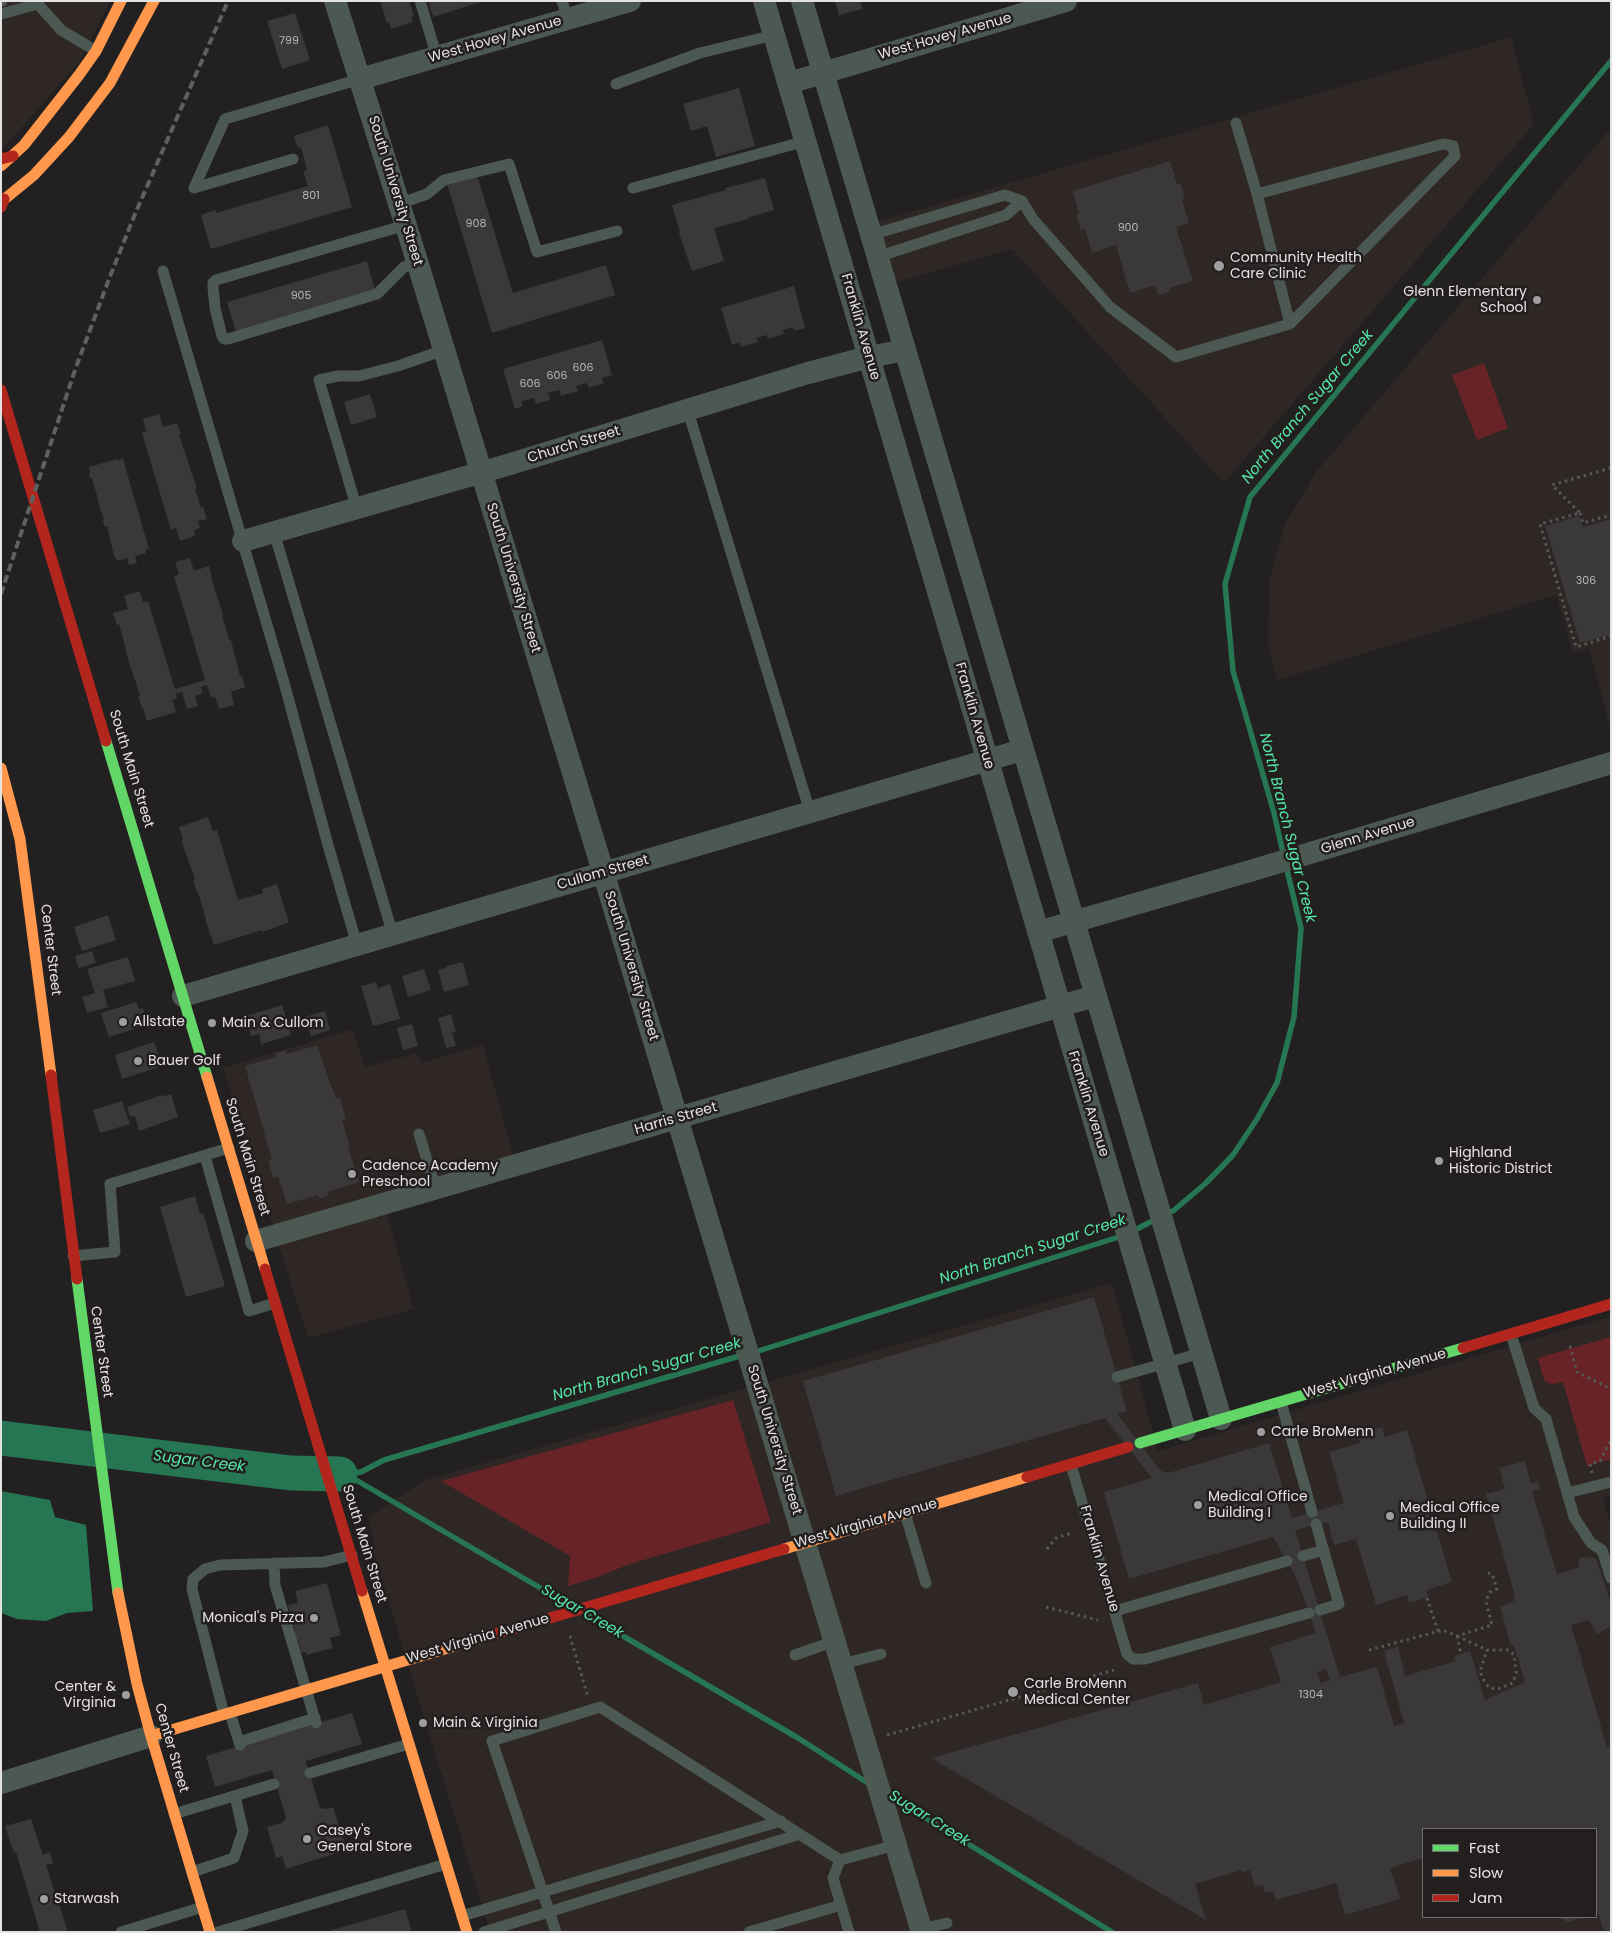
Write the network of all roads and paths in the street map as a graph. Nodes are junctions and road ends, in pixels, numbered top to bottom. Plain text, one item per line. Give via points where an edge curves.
1 (109, 1) edge
2 (154, 1) edge
3 (335, 1) edge
4 (420, 1) edge
5 (630, 1) edge
6 (764, 1) edge
7 (802, 1) edge
8 (1066, 1) edge
9 (42, 3) edge
10 (119, 5) edge
11 (601, 5) edge
12 (565, 10) edge
13 (1, 14) edge
14 (774, 36) junction
15 (96, 51) junction
16 (437, 57) junction
17 (824, 72) junction
18 (360, 79) junction
19 (789, 83) junction
20 (616, 84) dead end
21 (1236, 123) dead end
22 (806, 141) junction
23 (13, 156) junction
24 (1, 159) edge
25 (293, 159) dead end
26 (1, 166) edge
27 (633, 188) dead end
28 (1257, 194) junction
29 (1022, 201) junction
30 (2, 203) edge
31 (399, 204) junction
32 (406, 225) junction
33 (616, 231) dead end
34 (871, 235) junction
35 (877, 257) junction
36 (418, 264) junction
37 (163, 271) dead end
38 (1290, 324) junction
39 (444, 350) junction
40 (905, 350) junction
41 (869, 357) junction
42 (1, 390) edge
43 (688, 411) junction
44 (1611, 468) edge
45 (480, 473) junction
46 (357, 509) junction
47 (1580, 513) junction
48 (1611, 515) edge
49 (274, 532) junction
50 (243, 541) junction
51 (1611, 636) edge
52 (1022, 750) junction
53 (987, 760) junction
54 (1611, 763) edge
55 (1, 768) edge
56 (810, 812) junction
57 (603, 873) junction
58 (1074, 923) junction
59 (1038, 932) junction
60 (393, 934) junction
61 (357, 945) junction
62 (183, 996) junction
63 (1095, 996) junction
64 (1059, 1006) junction
65 (678, 1118) junction
66 (419, 1134) dead end
67 (229, 1148) junction
68 (204, 1156) junction
69 (436, 1189) junction
70 (256, 1242) junction
71 (74, 1256) junction
72 (275, 1303) junction
73 (1611, 1304) edge
74 (1511, 1334) junction
75 (1570, 1346) dead end
76 (1201, 1353) junction
77 (1165, 1363) junction
78 (1117, 1377) dead end
79 (1611, 1389) edge
80 (1280, 1402) junction
81 (1221, 1419) junction
82 (1185, 1430) junction
83 (1611, 1440) edge
84 (1140, 1443) dead end
85 (1128, 1447) dead end
86 (1071, 1464) junction
87 (1611, 1482) edge
88 (1596, 1486) junction
89 (1567, 1493) junction
90 (1312, 1512) dead end
91 (905, 1513) junction
92 (1316, 1524) dead end
93 (1072, 1533) dead end
94 (805, 1542) junction
95 (350, 1549) junction
96 (1047, 1549) dead end
97 (1324, 1550) junction
98 (1303, 1556) dead end
99 (1287, 1561) dead end
100 (274, 1563) junction
101 (1484, 1572) dead end
102 (1611, 1578) edge
103 (926, 1583) dead end
104 (1426, 1598) dead end
105 (1046, 1607) dead end
106 (1114, 1612) junction
107 (1098, 1620) dead end
108 (1438, 1631) junction
109 (569, 1632) dead end
110 (1457, 1636) junction
111 (835, 1641) junction
112 (1369, 1650) dead end
113 (1487, 1650) junction
114 (882, 1654) dead end
115 (1461, 1654) dead end
116 (794, 1655) dead end
117 (842, 1664) junction
118 (385, 1666) junction
119 (1114, 1670) dead end
120 (307, 1690) junction
121 (592, 1710) junction
122 (227, 1713) junction
123 (887, 1735) dead end
124 (151, 1736) junction
125 (409, 1744) junction
126 (326, 1756) dead end
127 (330, 1767) junction
128 (310, 1773) dead end
129 (1, 1783) edge
130 (274, 1784) dead end
131 (235, 1796) junction
132 (174, 1814) junction
133 (781, 1821) junction
134 (800, 1834) junction
135 (896, 1845) junction
136 (840, 1860) junction
137 (446, 1864) junction
138 (192, 1872) junction
139 (543, 1891) junction
140 (841, 1905) junction
141 (203, 1907) junction
142 (550, 1911) junction
143 (462, 1916) junction
144 (947, 1923) dead end
145 (922, 1930) edge
146 (121, 1932) edge
147 (210, 1932) edge
148 (218, 1932) edge
149 (467, 1932) edge
150 (484, 1932) edge
151 (556, 1932) edge
152 (749, 1932) edge
153 (849, 1932) edge

1 - 10 lane
2 - 30 main road via 110,83 34,175
3 - 18 street, South University Street
4 - 16 lane
5 - 11 street, West Hovey Avenue
6 - 14 street, Franklin Avenue
7 - 17 street
8 - 17 street, West Hovey Avenue
9 - 13 lane
9 - 15 lane via 61,30
10 - 15 main road
11 - 12 street, West Hovey Avenue
12 - 16 street, West Hovey Avenue
14 - 19 street, Franklin Avenue
14 - 20 lane via 700,53
15 - 23 main road
16 - 18 street, West Hovey Avenue
17 - 19 street, West Hovey Avenue
17 - 34 street
18 - 25 lane via 225,120 194,188
18 - 31 street, South University Street
19 - 22 street, Franklin Avenue
21 - 28 lane
22 - 27 lane
22 - 41 street, Franklin Avenue
23 - 24 main road
23 - 26 main road
28 - 38 lane
28 - 38 lane via 1443,144 1453,146 1455,156
29 - 34 lane via 1005,195
29 - 35 lane via 1006,215
29 - 38 lane via 1034,220 1110,307 1176,357
31 - 32 street, South University Street
31 - 33 lane via 427,194 444,180 509,164 537,252
32 - 36 street, South University Street
32 - 36 lane via 216,280 213,283 215,308 222,336 228,339 377,294 404,267
34 - 35 street
35 - 40 street
36 - 39 street, South University Street
37 - 50 lane
39 - 45 street, South University Street
39 - 46 lane via 359,376 319,380
40 - 41 street, Church Street
40 - 52 street
41 - 43 street, Church Street
41 - 53 street, Franklin Avenue
42 - 62 main road, South Main Street
43 - 45 street, Church Street
43 - 56 lane
44 - 47 path via 1552,485
45 - 46 street, Church Street
45 - 57 street, South University Street
46 - 49 street, Church Street
47 - 48 path via 1583,523
47 - 51 path via 1540,524 1576,647
49 - 50 street, Church Street
49 - 60 lane
50 - 61 lane
52 - 53 street, Cullom Street
52 - 58 street
53 - 56 street, Cullom Street
53 - 59 street, Franklin Avenue
54 - 58 street, Glenn Avenue
55 - 71 main road, Center Street via 20,839
56 - 57 street, Cullom Street
57 - 60 street, Cullom Street
57 - 65 street, South University Street
58 - 59 street, Glenn Avenue
58 - 63 street
59 - 64 street, Franklin Avenue
60 - 61 street, Cullom Street
61 - 62 street, Cullom Street
62 - 67 main road, South Main Street
63 - 64 street, Harris Street
63 - 76 street
64 - 65 street, Harris Street
64 - 77 street, Franklin Avenue
65 - 69 street, Harris Street
65 - 94 street, South University Street
66 - 69 lane
67 - 68 lane
67 - 70 main road, South Main Street
68 - 71 lane via 110,1184 115,1252
68 - 72 lane via 249,1312
69 - 70 street, Harris Street
70 - 72 main road, South Main Street
71 - 124 main road, Center Street via 118,1597
72 - 95 main road, South Main Street
73 - 74 main road, West Virginia Avenue
74 - 80 main road, West Virginia Avenue
74 - 89 lane via 1534,1408 1546,1419
75 - 79 path via 1577,1372
76 - 77 lane
76 - 81 street
77 - 78 lane
77 - 82 street, Franklin Avenue
80 - 81 main road, West Virginia Avenue
80 - 90 lane
81 - 82 main road, West Virginia Avenue
82 - 84 main road, West Virginia Avenue
83 - 88 path via 1600,1461 1590,1464
85 - 86 main road, West Virginia Avenue
86 - 91 main road, West Virginia Avenue
86 - 106 lane, Franklin Avenue
87 - 88 lane
88 - 89 lane
89 - 102 lane via 1574,1518 1591,1543 1602,1550
91 - 94 main road, West Virginia Avenue
91 - 103 lane
92 - 97 lane
93 - 96 path via 1056,1538
94 - 111 street, South University Street
94 - 118 main road, West Virginia Avenue
95 - 100 lane via 324,1562
95 - 118 main road, South Main Street
97 - 98 lane
97 - 106 lane, Franklin Avenue via 1339,1604 1132,1660 1127,1654
99 - 106 lane
100 - 120 lane via 275,1585
100 - 122 lane via 220,1565 205,1569 193,1579 192,1589
101 - 110 path via 1492,1574 1497,1589 1490,1592 1486,1601 1492,1625
104 - 108 path
105 - 107 path
108 - 110 path
108 - 112 path
109 - 121 path
110 - 113 path
110 - 115 path
111 - 116 lane
111 - 117 street, South University Street
113 - 113 path via 1508,1650 1514,1655 1516,1673 1513,1683 1498,1689 1485,1683 1480,1672
114 - 117 lane
117 - 135 street, South University Street
118 - 120 main road, West Virginia Avenue
118 - 125 main road, South Main Street
119 - 123 path
120 - 122 main road, West Virginia Avenue
120 - 122 lane via 316,1720 239,1743
121 - 133 lane via 600,1707
121 - 139 lane via 492,1741
122 - 124 main road, West Virginia Avenue
124 - 129 street, West Virginia Avenue
124 - 132 main road, Center Street
125 - 127 lane
125 - 137 main road, South Main Street
126 - 127 lane
127 - 128 lane
130 - 131 lane via 252,1784
131 - 132 lane
131 - 138 lane via 244,1831 234,1858
132 - 138 main road, Center Street
133 - 134 lane
133 - 139 lane
134 - 136 lane
134 - 142 lane
135 - 136 lane
135 - 145 street, South University Street
136 - 140 lane via 833,1878
137 - 143 main road, South Main Street
137 - 148 lane
138 - 141 main road, Center Street
139 - 142 lane
139 - 143 lane
140 - 152 lane
140 - 153 lane
141 - 146 lane
141 - 147 main road, Center Street
142 - 150 lane
142 - 151 lane
143 - 149 main road, South Main Street
144 - 145 lane

